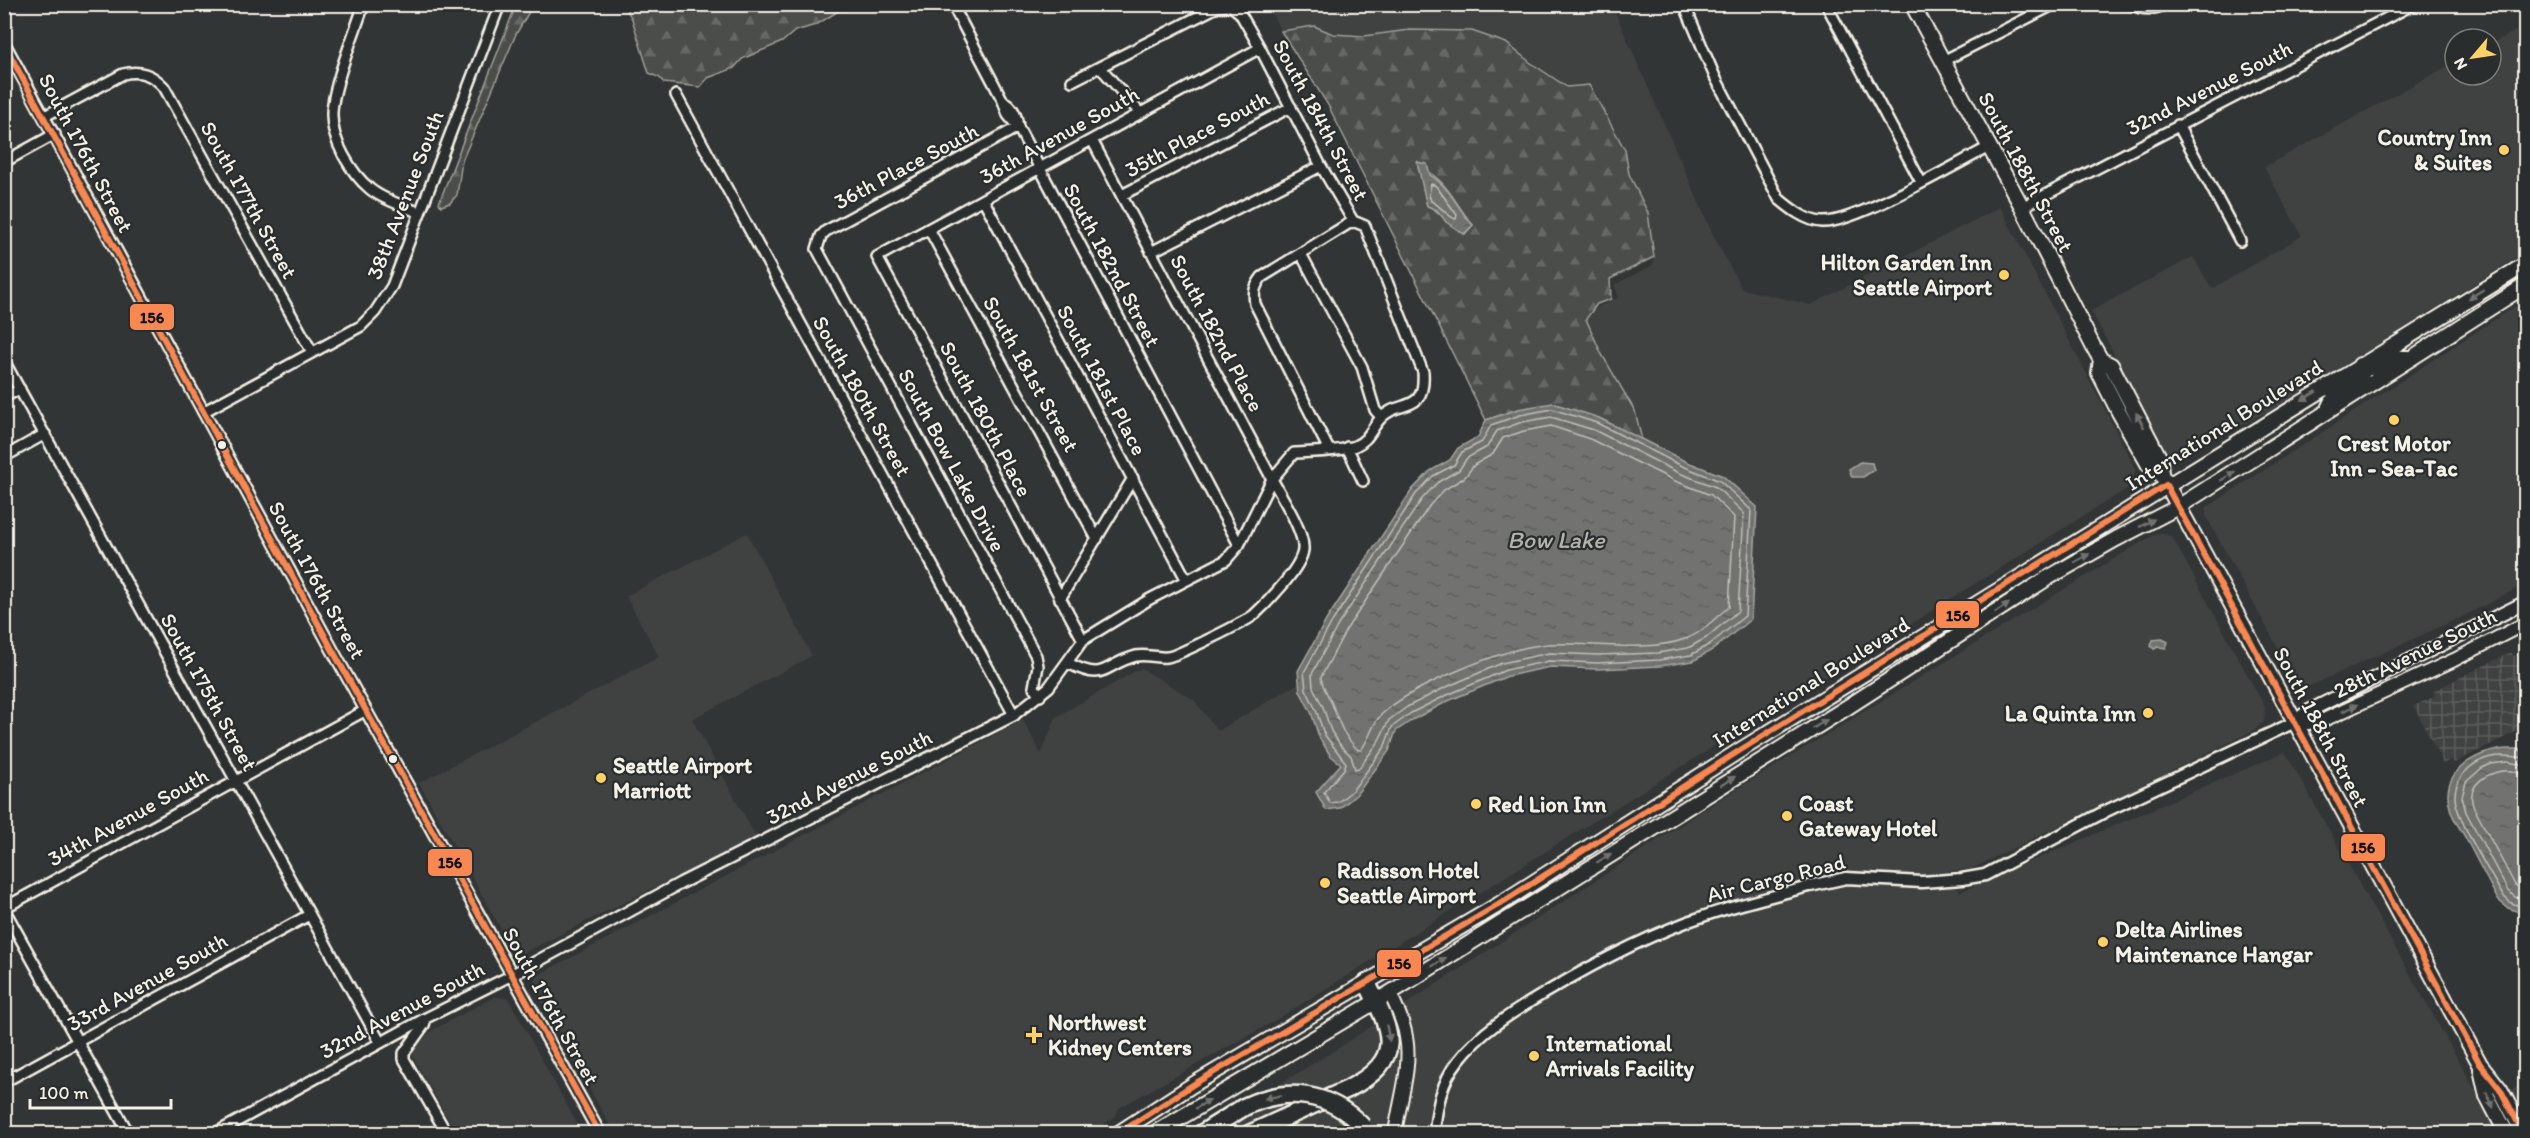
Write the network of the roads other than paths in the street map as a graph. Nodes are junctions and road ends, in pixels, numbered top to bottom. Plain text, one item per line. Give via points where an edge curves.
1 (364, 4) edge
2 (500, 4) edge
3 (952, 4) edge
4 (1684, 4) edge
5 (1826, 4) edge
6 (1912, 4) edge
7 (2055, 4) edge
8 (2130, 4) edge
9 (2165, 4) edge
10 (2414, 4) edge
11 (4, 43) edge
12 (1260, 48) junction
13 (1943, 61) junction
14 (1100, 67) junction
15 (1072, 81) dead end
16 (676, 95) dead end
17 (1291, 107) junction
18 (1140, 113) junction
19 (45, 116) junction
20 (2178, 125) junction
21 (1018, 127) junction
22 (55, 134) junction
23 (1092, 140) junction
24 (1989, 147) junction
25 (4, 162) edge
26 (1321, 166) junction
27 (1038, 169) junction
28 (1921, 182) junction
29 (1122, 195) junction
30 (983, 200) junction
31 (2022, 207) junction
32 (420, 213) junction
33 (1353, 221) junction
34 (929, 229) junction
35 (2240, 241) dead end
36 (818, 243) joint
37 (1151, 252) junction
38 (1301, 254) junction
39 (878, 257) joint
40 (2526, 264) edge
41 (2526, 285) edge
42 (312, 352) junction
43 (2408, 358) junction
44 (4, 361) edge
45 (2360, 365) junction
46 (1424, 385) joint
47 (20, 388) junction
48 (4, 397) edge
49 (2328, 411) junction
50 (203, 412) junction
51 (1381, 417) junction
52 (45, 434) junction
53 (1347, 447) junction
54 (1329, 450) junction
55 (4, 457) edge
56 (1133, 478) junction
57 (1272, 479) junction
58 (2164, 479) junction
59 (1363, 481) dead end
60 (2178, 507) junction
61 (1098, 539) junction
62 (1239, 544) junction
63 (1186, 579) junction
64 (1060, 599) junction
65 (2526, 602) edge
66 (2526, 623) edge
67 (1083, 640) junction
68 (1068, 663) junction
69 (1040, 696) junction
70 (366, 710) junction
71 (1014, 715) junction
72 (2295, 722) junction
73 (235, 780) junction
74 (1810, 886) joint
75 (4, 908) edge
76 (309, 915) junction
77 (512, 975) junction
78 (1374, 979) junction
79 (1383, 997) junction
80 (426, 1018) junction
81 (79, 1042) junction
82 (380, 1042) junction
83 (2480, 1064) junction
84 (4, 1082) edge
85 (1403, 1089) junction
86 (1366, 1130) edge
87 (129, 1134) edge
88 (214, 1134) edge
89 (447, 1134) edge
90 (600, 1134) edge
91 (1117, 1134) edge
92 (1153, 1134) edge
93 (1201, 1134) edge
94 (1249, 1134) edge
95 (1395, 1134) edge
96 (1402, 1134) edge
97 (1434, 1134) edge
98 (2507, 1134) edge
99 (2524, 1134) edge

1 - 32 street via 334,100 336,135 357,176 371,191
2 - 32 street, 38th Avenue South
3 - 21 street, South 182nd Street via 1003,101 1010,104
4 - 28 street via 1715,77 1779,198 1795,212 1822,222 1853,216
5 - 28 street
6 - 13 main road, South 188th Street
7 - 13 street
8 - 9 street via 2139,9
10 - 20 street, 32nd Avenue South
11 - 19 street, South 176th Street
12 - 14 street, South 184th Street via 1240,13 1232,6 1217,6
12 - 17 street, South 184th Street
12 - 18 street, 36th Avenue South
13 - 24 main road, South 188th Street
14 - 15 street
14 - 18 street
16 - 71 street, South 180th Street
17 - 26 street, South 184th Street
17 - 29 street, 35th Place South
18 - 23 street, 36th Avenue South
19 - 22 street, South 176th Street
19 - 42 street, South 177th Street via 123,74 146,73 156,79
20 - 31 street, 32nd Avenue South
20 - 35 street
21 - 27 street, South 182nd Street
21 - 36 street, 36th Place South via 826,231
22 - 25 street
22 - 50 street, South 176th Street
23 - 27 street, 36th Avenue South
23 - 29 street, South 182nd Place
24 - 28 street
24 - 31 main road, South 188th Street
26 - 33 street, South 184th Street
26 - 37 street
27 - 30 street, 36th Avenue South
27 - 62 street, South 182nd Street
29 - 37 street, South 182nd Place
30 - 34 street, 36th Avenue South
30 - 56 street, South 181st Place
31 - 58 main road, South 188th Street via 2101,360 2099,373 2119,412 2149,465
32 - 42 street, 38th Avenue South via 393,286 375,312 361,326
33 - 38 street
33 - 46 street, South 184th Street via 1365,226 1423,372
34 - 39 street, 36th Avenue South
34 - 61 street, South 181st Street
36 - 69 street, South Bow Lake Drive via 821,257 1036,656 1034,687
37 - 57 street, South 182nd Place
38 - 51 street via 1362,367 1375,410
38 - 54 street via 1262,277 1255,286 1255,304
39 - 64 street, South 180th Place
40 -> 45 main road, International Boulevard
41 - 43 main road, International Boulevard
42 - 50 street, 38th Avenue South
43 - 45 main road via 2390,358 2373,368
43 - 49 main road, International Boulevard
44 - 47 street, South 175th Street
45 - 49 main road via 2361,377 2336,394
45 -> 58 main road, International Boulevard
46 - 51 street, 32nd Avenue South via 1415,401
47 - 48 street
47 - 52 street, South 175th Street
60 -> 49 main road, International Boulevard
50 - 70 street, South 176th Street
51 - 53 street, 32nd Avenue South via 1370,436
52 - 55 street
52 - 73 street, South 175th Street
53 - 54 street, 32nd Avenue South
53 - 59 street
54 - 57 street, 32nd Avenue South via 1294,453
56 - 61 street
56 - 63 street, South 181st Place
57 - 62 street, 32nd Avenue South
57 - 68 street, South 182nd Place via 1303,547 1301,560 1252,616 1169,657 1148,654 1094,673
58 - 60 main road, South 188th Street
58 - 78 main road, International Boulevard via 1498,905
60 - 72 main road, South 188th Street
79 -> 60 main road, International Boulevard via 2046,579
61 - 64 street
62 - 63 street, 32nd Avenue South via 1226,560
63 - 67 street, 32nd Avenue South
64 - 67 street, South 180th Place
65 - 72 main road, 28th Avenue South via 2307,712
72 -> 66 main road, 28th Avenue South via 2326,719
67 - 68 street, 32nd Avenue South
68 - 69 street, 32nd Avenue South
69 - 71 street, 32nd Avenue South
70 - 73 street, 34th Avenue South
70 - 77 street, South 176th Street
71 - 77 street, 32nd Avenue South via 681,883
72 - 74 street, Air Cargo Road via 2099,814 1985,875 1922,882 1846,878
72 - 83 main road, South 188th Street
73 - 75 street, 34th Avenue South
73 - 76 street, South 175th Street
74 - 97 street, Air Cargo Road via 1687,922 1591,967 1496,1023 1466,1051 1449,1075 1439,1101
75 - 81 street
76 - 81 street, 33rd Avenue South
76 - 82 street, South 175th Street
77 - 80 street, 32nd Avenue South
77 - 90 street, South 176th Street
78 - 79 highway
78 - 91 main road, International Boulevard via 1194,1084
79 - 85 main road via 1406,1034 1408,1053
92 -> 79 main road, International Boulevard
79 -> 94 highway via 1390,1038 1380,1065 1348,1089
80 - 82 street, 32nd Avenue South
80 - 89 street via 404,1059
81 - 84 street, 33rd Avenue South
81 - 87 street
82 - 88 street, 32nd Avenue South
83 -> 98 main road, South 188th Street via 2487,1096
83 - 99 main road, South 188th Street via 2500,1089
85 - 95 main road
85 - 96 main road
86 -> 93 highway, bridge via 1340,1107 1299,1094 1278,1095 1244,1107

